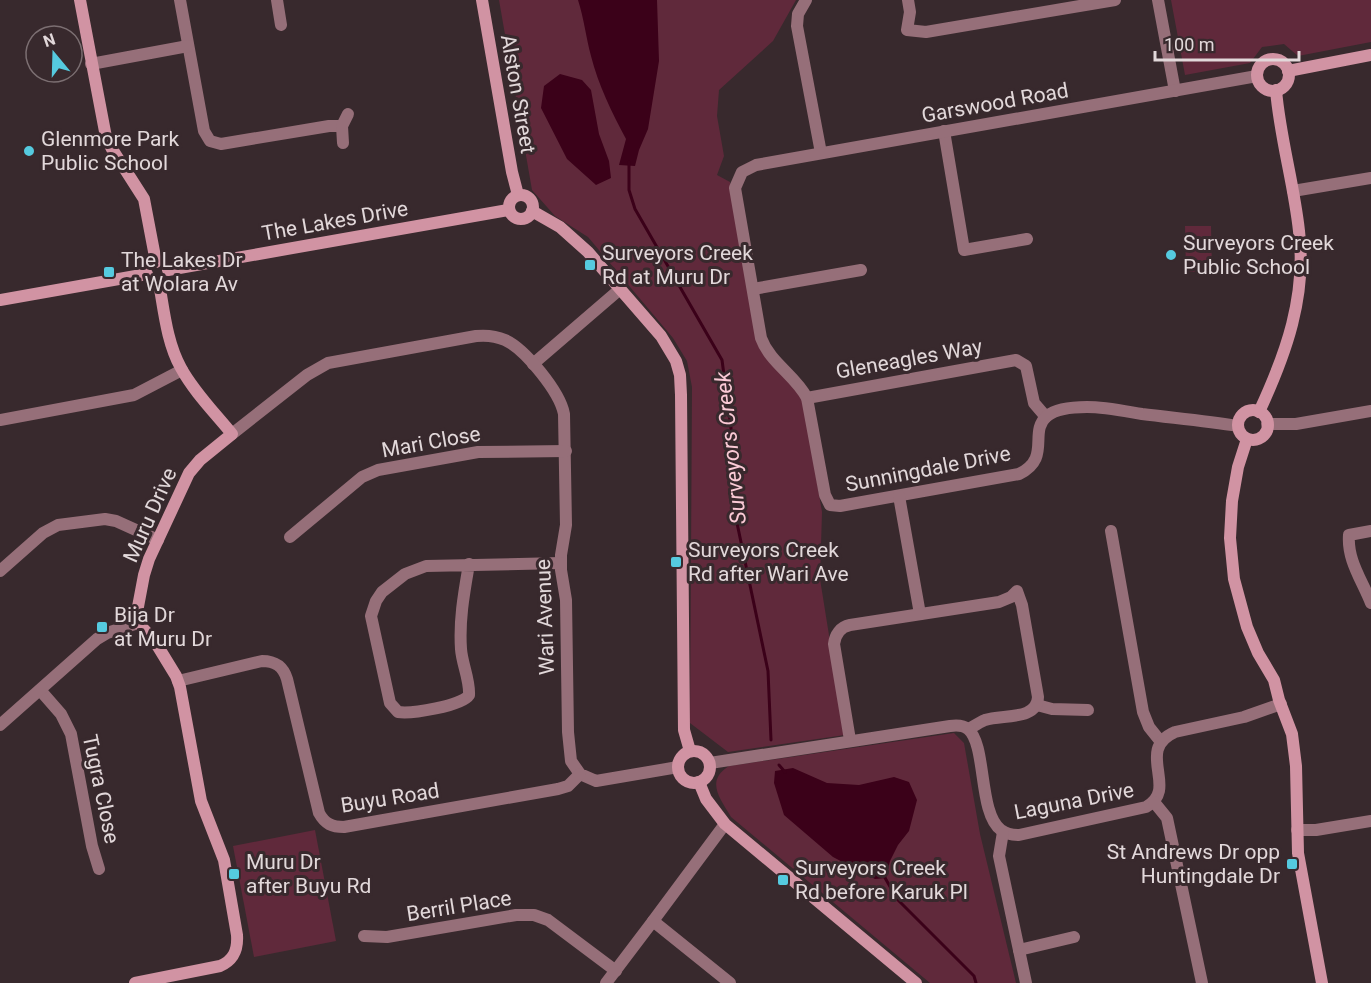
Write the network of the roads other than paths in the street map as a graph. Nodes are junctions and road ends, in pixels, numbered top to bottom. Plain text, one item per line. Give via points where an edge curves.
1 (80, 0) edge
2 (180, 0) edge
3 (277, 0) edge
4 (482, 0) edge
5 (806, 0) edge
6 (908, 0) edge
7 (1115, 0) edge
8 (1158, 0) edge
9 (281, 25) dead end
10 (188, 46) junction
11 (1371, 55) edge
12 (91, 64) junction
13 (1288, 71) junction
14 (1257, 76) junction
15 (1276, 90) junction
16 (1175, 91) junction
17 (348, 114) dead end
18 (342, 126) junction
19 (944, 131) junction
20 (343, 142) dead end
21 (821, 153) junction
22 (742, 172) joint
23 (1371, 178) edge
24 (1293, 191) junction
25 (518, 195) junction
26 (508, 210) junction
27 (532, 211) junction
28 (1027, 239) dead end
29 (156, 262) junction
30 (168, 270) junction
31 (861, 270) dead end
32 (147, 274) junction
33 (159, 283) junction
34 (753, 289) junction
35 (619, 290) junction
36 (0, 300) edge
37 (533, 364) junction
38 (182, 370) junction
39 (807, 398) junction
40 (1371, 411) edge
41 (1259, 412) junction
42 (1046, 417) junction
43 (0, 420) edge
44 (1267, 424) junction
45 (1238, 426) junction
46 (232, 434) junction
47 (1246, 439) junction
48 (566, 451) junction
49 (899, 496) junction
50 (1111, 531) dead end
51 (1371, 531) edge
52 (290, 537) dead end
53 (158, 540) junction
54 (561, 563) junction
55 (469, 564) junction
56 (0, 571) edge
57 (1371, 603) edge
58 (920, 614) junction
59 (138, 623) junction
60 (178, 681) junction
61 (40, 690) junction
62 (1281, 704) junction
63 (1037, 705) junction
64 (1088, 710) dead end
65 (0, 725) edge
66 (969, 729) junction
67 (850, 740) junction
68 (1161, 742) junction
69 (690, 751) junction
70 (710, 763) junction
71 (678, 767) junction
72 (580, 774) junction
73 (699, 782) junction
74 (1154, 802) junction
75 (1371, 821) edge
76 (725, 824) junction
77 (1297, 830) junction
78 (1003, 832) junction
79 (99, 869) dead end
80 (653, 921) junction
81 (364, 936) dead end
82 (1074, 937) dead end
83 (1019, 950) junction
84 (615, 971) junction
85 (1322, 980) edge
86 (135, 983) edge
87 (606, 983) edge
88 (730, 983) edge
89 (916, 983) edge
90 (1026, 983) edge
91 (1202, 983) edge

1 - 12 street
2 - 10 street
3 - 9 street
4 - 25 street, Alston Street
5 - 21 street via 797,26
6 - 7 street via 908,30 926,32
8 - 16 street
10 - 12 street
10 - 18 street via 204,131 212,142 221,144
11 - 13 street
12 - 29 street via 106,137 144,199
13 - 14 street via 1280,61 1269,60 1260,66
13 - 15 street via 1285,85
14 - 15 street via 1261,86
14 - 16 street, Garswood Road
15 - 24 street
16 - 19 street, Garswood Road
17 - 18 street
18 - 20 street
19 - 21 street, Garswood Road
19 - 28 street via 964,250
21 - 22 street, Garswood Road via 756,165
22 - 34 street, Sunningdale Drive via 735,192
23 - 24 street
24 - 41 street via 1301,255 1298,302 1284,355
25 - 26 street via 509,202
25 - 27 street via 531,200
26 - 27 street via 512,217 520,219
26 - 30 street, The Lakes Drive
27 - 35 street via 560,227 581,246
29 - 30 street
29 - 32 street
30 - 33 street via 165,280
31 - 34 street
32 - 33 street
32 - 36 street
33 - 38 street via 170,340
34 - 39 street, Sunningdale Drive via 765,347
35 - 37 street
35 - 69 street via 665,342 680,375 684,730
37 - 46 street, Muru Drive via 510,342 483,335 334,361 307,375
37 - 48 street, Wari Avenue via 562,406
38 - 43 street via 134,395
38 - 46 street
39 - 42 street, Gleneagles Way via 1019,358 1026,366 1034,403
39 - 49 street, Sunningdale Drive via 828,503 840,506
40 - 44 street via 1296,424
41 - 44 street
41 - 45 street via 1243,414
42 - 45 street via 1055,411 1089,407
42 - 49 street, Sunningdale Drive via 1039,428 1038,454 1024,471
44 - 47 street via 1263,436
45 - 47 street
46 - 53 street, Muru Drive via 192,468
47 - 62 street via 1232,501 1233,572 1247,627 1274,680
48 - 52 street, Mari Close via 487,451 378,470 362,477
48 - 54 street, Wari Avenue via 566,525
49 - 58 street
50 - 68 street via 1143,712
51 - 57 street via 1349,535 1348,547
53 - 56 street via 105,519 58,525 43,533
53 - 59 street, Muru Drive via 144,575
54 - 55 street
54 - 72 street, Wari Avenue via 566,600 568,744 571,760
55 - 55 street via 415,569 376,600 372,622 390,703 398,712 457,703 469,695 460,638
58 - 63 street via 999,602 1017,591
58 - 67 street via 846,626 836,635 834,644
59 - 60 street via 154,640
59 - 61 street via 102,635
60 - 72 street, Buyu Road via 262,661 280,666 287,679 319,813 333,826 558,789 568,786
60 - 86 street via 202,807 225,866 237,945 232,958 220,966
61 - 65 street
61 - 79 street, Tugra Close via 61,714 71,734
62 - 68 street via 1244,717 1175,732
62 - 77 street via 1295,751
63 - 64 street
63 - 66 street via 1029,712 984,720
66 - 67 street via 956,725
66 - 78 street, Laguna Drive via 976,743 990,813
67 - 70 street
68 - 74 street, Laguna Drive via 1156,759 1160,786
69 - 70 street via 700,752
69 - 71 street via 681,757
70 - 73 street via 707,777
71 - 72 street via 602,781 592,781
71 - 73 street via 685,780
73 - 76 street
74 - 78 street, Laguna Drive via 1141,809 1026,834
74 - 91 street via 1167,818
75 - 77 street
76 - 80 street
76 - 89 street
77 - 85 street
78 - 83 street via 999,856
80 - 84 street
80 - 88 street
81 - 84 street, Berril Place via 387,937 534,915 552,923
82 - 83 street
83 - 90 street
84 - 87 street

